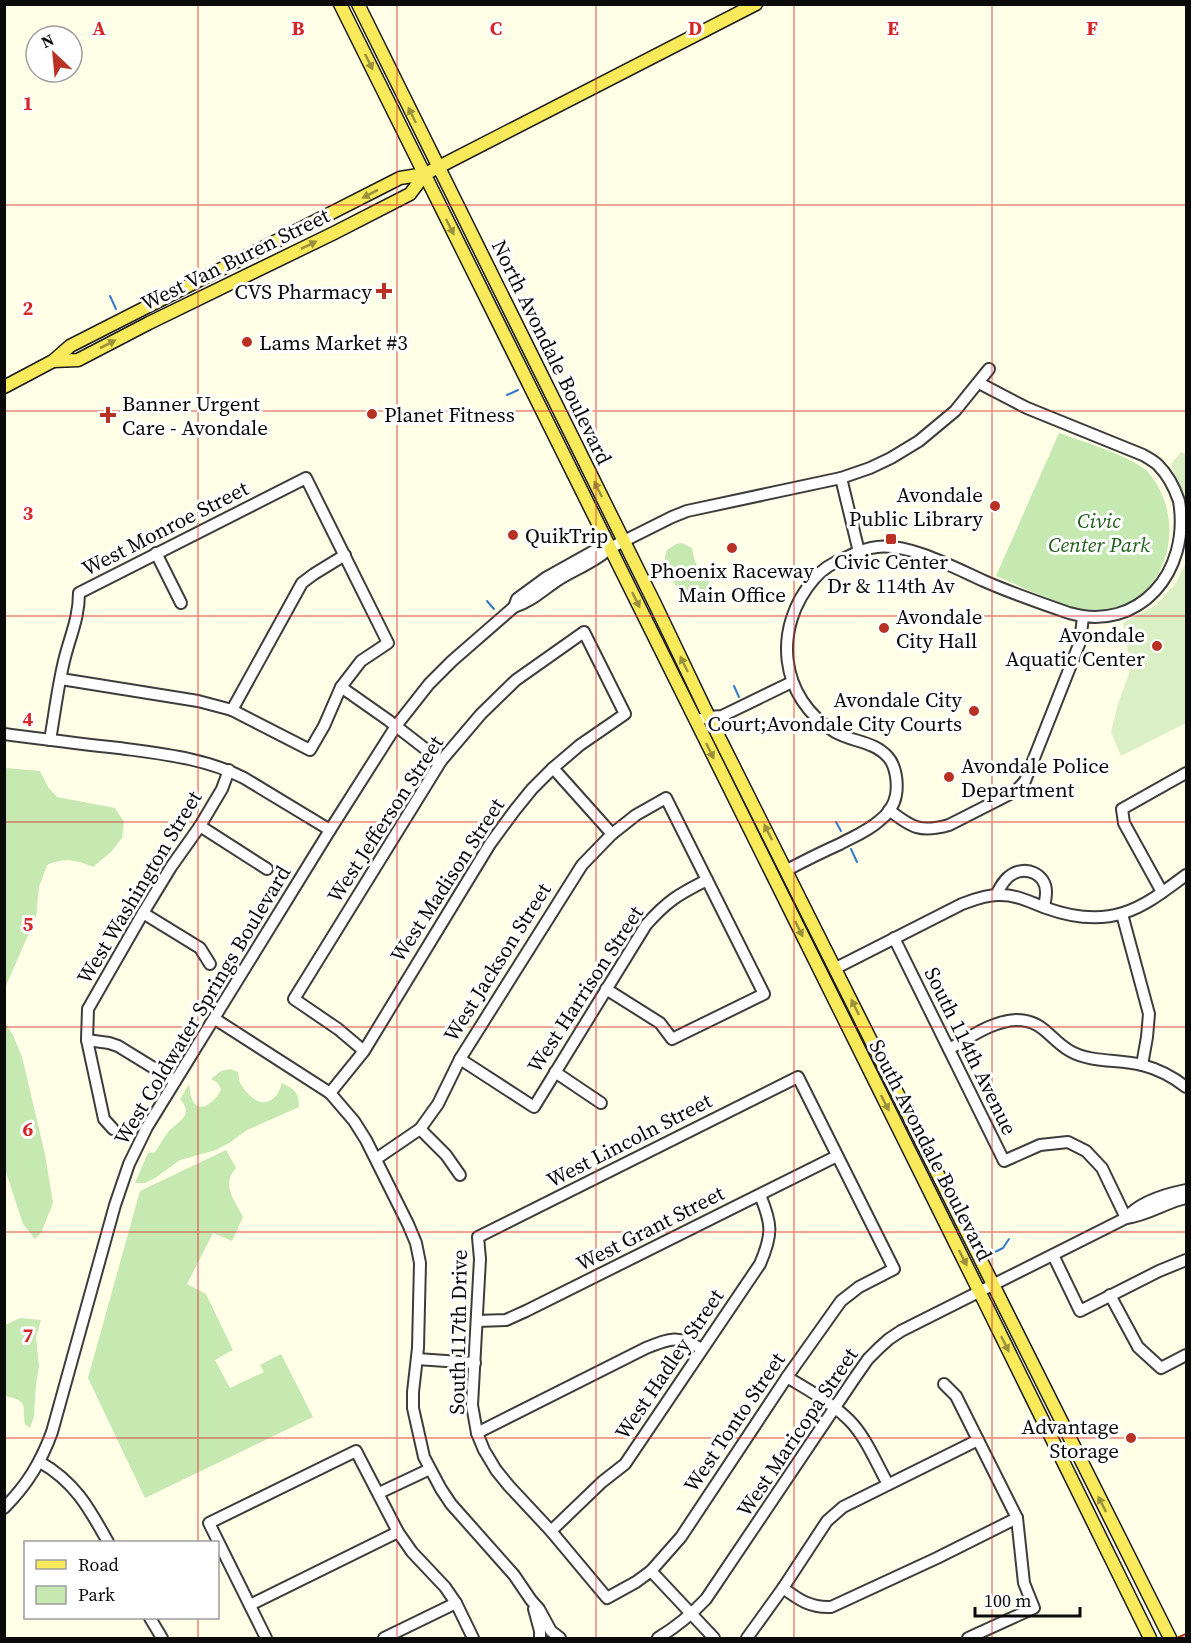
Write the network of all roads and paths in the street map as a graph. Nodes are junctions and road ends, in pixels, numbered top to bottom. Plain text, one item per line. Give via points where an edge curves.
1 (340, 4) edge
2 (350, 4) edge
3 (358, 4) edge
4 (756, 4) edge
5 (380, 48) junction
6 (438, 167) junction
7 (424, 174) junction
8 (249, 256) junction
9 (181, 290) junction
10 (487, 300) junction
11 (194, 302) junction
12 (133, 331) junction
13 (529, 350) junction
14 (53, 362) junction
15 (520, 366) junction
16 (989, 369) dead end
17 (979, 383) junction
18 (4, 387) edge
19 (566, 424) junction
20 (841, 478) junction
21 (624, 541) junction
22 (610, 548) junction
23 (859, 552) junction
24 (156, 553) junction
25 (345, 555) junction
26 (181, 603) dead end
27 (1083, 617) junction
28 (584, 632) joint
29 (61, 679) junction
30 (675, 679) joint
31 (792, 682) junction
32 (341, 687) junction
33 (232, 710) junction
34 (709, 717) junction
35 (696, 721) junction
36 (396, 726) junction
37 (4, 734) edge
38 (50, 740) junction
39 (441, 761) junction
40 (553, 768) junction
41 (230, 770) junction
42 (1186, 773) edge
43 (889, 810) junction
44 (200, 826) junction
45 (330, 830) junction
46 (612, 834) junction
47 (267, 869) dead end
48 (787, 870) junction
49 (1186, 875) edge
50 (773, 876) junction
51 (707, 880) junction
52 (1162, 892) junction
53 (996, 895) junction
54 (1044, 907) junction
55 (143, 913) junction
56 (1122, 914) junction
57 (894, 938) junction
58 (210, 964) dead end
59 (836, 968) junction
60 (606, 989) junction
61 (215, 1019) junction
62 (87, 1040) junction
63 (949, 1049) junction
64 (364, 1051) junction
65 (460, 1059) junction
66 (1142, 1065) junction
67 (555, 1072) junction
68 (175, 1081) junction
69 (1186, 1087) edge
70 (330, 1093) junction
71 (601, 1103) dead end
72 (113, 1129) dead end
73 (420, 1129) junction
74 (837, 1156) junction
75 (376, 1159) junction
76 (460, 1175) dead end
77 (1186, 1190) edge
78 (760, 1195) junction
79 (1186, 1198) edge
80 (1126, 1218) junction
81 (478, 1237) joint
82 (1053, 1255) junction
83 (1186, 1260) edge
84 (993, 1285) junction
85 (980, 1291) junction
86 (1110, 1295) junction
87 (477, 1321) junction
88 (702, 1349) junction
89 (1186, 1355) edge
90 (417, 1359) junction
91 (475, 1362) junction
92 (787, 1377) junction
93 (944, 1384) dead end
94 (835, 1408) junction
95 (477, 1433) junction
96 (978, 1440) junction
97 (40, 1462) junction
98 (430, 1469) junction
99 (888, 1484) junction
100 (378, 1494) junction
101 (4, 1508) edge
102 (1017, 1518) junction
103 (551, 1531) junction
104 (398, 1532) junction
105 (1099, 1536) junction
106 (107, 1541) edge
107 (217, 1541) edge
108 (219, 1544) edge
109 (651, 1571) junction
110 (1138, 1575) junction
111 (783, 1588) junction
112 (607, 1598) joint
113 (531, 1600) junction
114 (456, 1603) junction
115 (250, 1605) junction
116 (692, 1614) junction
117 (151, 1619) edge
118 (162, 1638) edge
119 (266, 1638) edge
120 (384, 1638) edge
121 (473, 1638) edge
122 (540, 1638) edge
123 (560, 1638) edge
124 (658, 1638) edge
125 (714, 1638) edge
126 (747, 1638) edge
127 (968, 1638) edge
128 (1150, 1638) edge
129 (1170, 1638) edge

1 -> 7 main road, North Avondale Boulevard
2 - 5 main road via 367,39
3 - 5 main road, North Avondale Boulevard
4 - 6 main road, West Van Buren Street
6 -> 5 main road, North Avondale Boulevard
6 - 7 main road, West Van Buren Street
6 - 13 main road, North Avondale Boulevard
7 -> 8 main road, West Van Buren Street via 400,178
7 -> 10 main road, North Avondale Boulevard
11 -> 7 main road, West Van Buren Street via 410,194
8 - 9 main road, West Van Buren Street
8 - 11 main road via 245,264 200,287
9 - 12 main road via 177,300 147,315
9 - 14 main road, West Van Buren Street via 69,346
10 - 13 main road via 499,308 520,350
10 - 15 main road, North Avondale Boulevard
11 - 12 main road, West Van Buren Street
14 -> 12 main road, West Van Buren Street via 78,360
13 - 19 main road, North Avondale Boulevard
14 - 18 main road, West Van Buren Street
15 - 19 main road via 529,367 554,416
15 - 22 main road, North Avondale Boulevard
16 - 17 street
17 - 20 street via 956,411 919,441 870,468
17 - 27 street via 1027,408 1143,455 1158,466 1177,495 1183,514 1183,549 1169,579 1146,601 1122,613 1103,618
21 -> 19 main road, North Avondale Boulevard
20 - 21 street, West Coldwater Springs Boulevard via 687,511
20 - 23 street
21 - 22 street, West Coldwater Springs Boulevard
34 -> 21 main road, North Avondale Boulevard
22 -> 30 main road, North Avondale Boulevard
22 - 36 street, West Coldwater Springs Boulevard via 514,607 429,684
23 - 27 street via 878,547 906,549
23 - 31 street via 819,573 801,596 787,649
24 - 25 street, West Monroe Street via 306,478
24 - 26 street
24 - 29 street, West Monroe Street via 79,593 79,610
25 - 32 street via 388,643 361,662
25 - 33 street via 302,584
27 - 43 street via 1080,642 1021,787 949,825 928,830
28 - 39 street, West Jefferson Street via 516,680
28 - 40 street, West Madison Street via 625,714
29 - 33 street
29 - 38 street, West Monroe Street
30 - 35 main road, South Avondale Boulevard
31 - 34 street via 722,716
31 - 43 street via 801,700 824,724 837,733 872,745 889,758 895,770 896,796
32 - 33 street via 309,750
32 - 36 street
34 - 35 street
48 -> 34 main road, South Avondale Boulevard
35 -> 50 main road, South Avondale Boulevard
36 - 39 street
36 - 45 street, West Coldwater Springs Boulevard
37 - 38 street
38 - 41 street via 173,755
39 - 64 street, West Jefferson Street via 294,999
40 - 46 street
40 - 64 street, West Madison Street via 490,844
41 - 44 street, West Washington Street
41 - 45 street
42 - 52 street via 1122,809 1124,823
43 - 48 street via 862,833
44 - 47 street
44 - 55 street, West Washington Street
45 - 61 street, West Coldwater Springs Boulevard
46 - 51 street, West Jackson Street via 666,798
46 - 65 street, West Jackson Street via 582,865
48 - 50 main road
48 - 59 main road, South Avondale Boulevard
49 - 52 street
50 -> 85 main road, South Avondale Boulevard
51 - 60 street, West Harrison Street via 659,910
51 - 60 street via 764,994 672,1039 660,1023
52 - 56 street
53 - 54 street via 1022,898
53 - 54 street via 1010,875 1033,871 1046,889
53 - 57 street via 962,904
54 - 56 street via 1082,918
55 - 58 street via 200,948
55 - 62 street, West Washington Street via 88,1009
56 - 66 street via 1149,1014
57 - 59 street
57 - 63 street, South 114th Avenue
84 -> 59 main road, South Avondale Boulevard
60 - 67 street, West Harrison Street
61 - 68 street, West Coldwater Springs Boulevard
61 - 70 street
62 - 68 street via 110,1043
62 - 72 street, West Washington Street via 104,1119
63 - 66 street via 1001,1022 1018,1020 1045,1029 1078,1054
63 - 80 street, South 114th Avenue via 1004,1161 1040,1145 1068,1142 1086,1151 1102,1168
64 - 70 street, West Madison Street
65 - 67 street, West Harrison Street via 534,1107
65 - 73 street, West Jackson Street via 438,1104
66 - 69 street via 1171,1076
67 - 71 street
68 - 97 street, West Coldwater Springs Boulevard via 147,1127 114,1205 52,1432
70 - 75 street via 354,1121
73 - 75 street, West Jackson Street
73 - 76 street
74 - 78 street, West Grant Street
74 - 81 street, West Lincoln Street via 798,1077
74 - 92 street, West Tonto Street via 894,1269 841,1301
75 - 90 street via 419,1257
77 - 80 street, West Maricopa Street via 1151,1200
78 - 87 street, West Grant Street via 506,1320
78 - 88 street, West Hadley Street via 768,1216 767,1247 760,1264
79 - 80 street, West Maricopa Street
80 - 82 street, West Maricopa Street
81 - 87 street, South 117th Drive
82 - 84 street, West Maricopa Street
82 - 86 street via 1080,1311
83 - 86 street
84 - 85 street, West Maricopa Street
110 -> 84 main road, South Avondale Boulevard
85 - 94 street, West Maricopa Street via 889,1339 868,1359
85 -> 105 main road, South Avondale Boulevard
86 - 89 street via 1138,1347 1161,1368
87 - 91 street, South 117th Drive
88 - 95 street via 688,1340 666,1340
88 - 103 street, West Hadley Street via 626,1464
90 - 91 street
90 - 98 street via 413,1408
91 - 95 street, South 117th Drive via 472,1405
92 - 94 street
92 - 109 street, West Tonto Street via 681,1537
93 - 96 street via 956,1396
94 - 99 street via 862,1437
94 - 116 street, West Maricopa Street
95 - 103 street, South 117th Drive via 496,1470
96 - 99 street
96 - 102 street
97 - 101 street, West Coldwater Springs Boulevard
97 - 106 street via 62,1476 80,1495
98 - 100 street
98 - 113 street via 451,1504
99 - 111 street via 843,1507 827,1521
100 - 104 street
100 - 107 street via 357,1451 208,1523
102 - 111 street via 831,1607 807,1605
102 - 127 street via 1024,1583 1034,1608
103 - 112 street, South 117th Drive
104 - 114 street
104 - 115 street
105 - 110 main road via 1113,1547 1125,1570
105 - 128 main road, South Avondale Boulevard
108 - 115 street
109 - 112 street, West Tonto Street
109 - 116 street
110 - 129 main road, South Avondale Boulevard
111 - 126 street
113 - 122 street
113 - 123 street
114 - 120 street
114 - 121 street
115 - 119 street
116 - 124 street, West Maricopa Street
116 - 125 street
117 - 118 street

